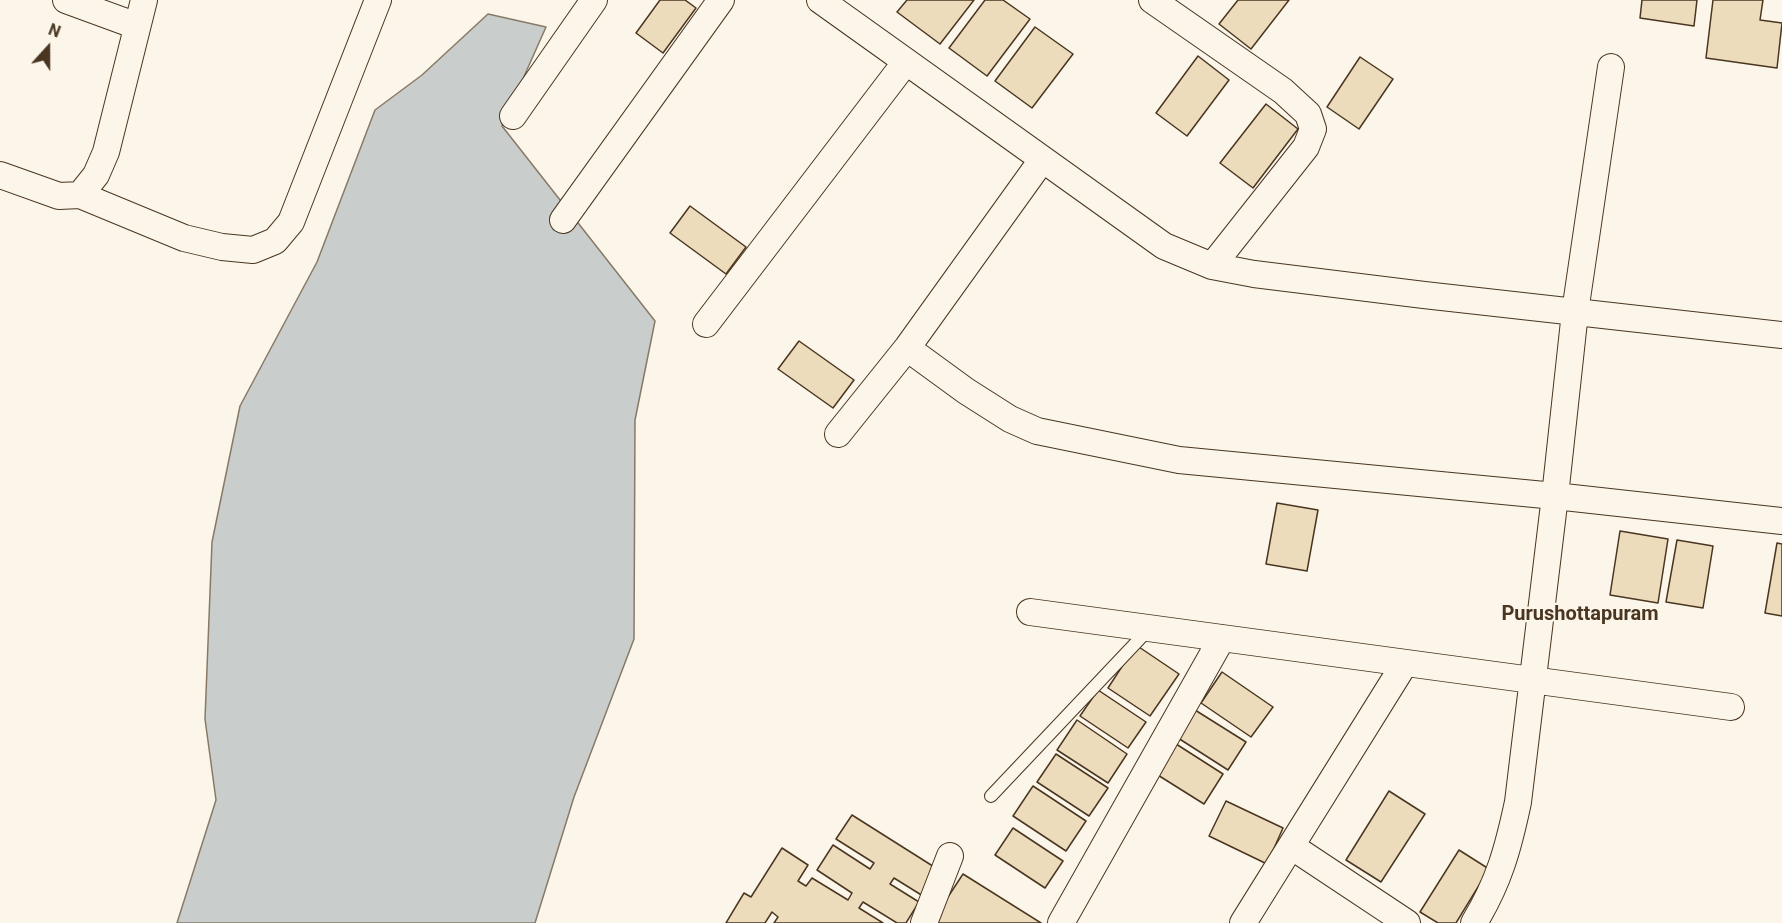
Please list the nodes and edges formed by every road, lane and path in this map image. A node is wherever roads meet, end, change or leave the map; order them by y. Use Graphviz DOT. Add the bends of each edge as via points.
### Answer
graph roads {
  1 [pos="66,0"];
  2 [pos="144,0"];
  3 [pos="378,0"];
  4 [pos="594,0"];
  5 [pos="721,0"];
  6 [pos="819,0"];
  7 [pos="1156,1"];
  8 [pos="137,26"];
  9 [pos="905,63"];
  10 [pos="1611,67"];
  11 [pos="513,116"];
  12 [pos="1042,160"];
  13 [pos="0,175"];
  14 [pos="80,195"];
  15 [pos="563,220"];
  16 [pos="1212,266"];
  17 [pos="1575,312"];
  18 [pos="706,324"];
  19 [pos="1782,335"];
  20 [pos="908,348"];
  21 [pos="838,434"];
  22 [pos="1556,496"];
  23 [pos="1782,521"];
  24 [pos="1030,612"];
  25 [pos="1149,628"];
  26 [pos="1222,638"];
  27 [pos="1405,663"];
  28 [pos="1532,681"];
  29 [pos="1731,707"];
  30 [pos="991,796"];
  31 [pos="1291,846"];
  32 [pos="950,856"];
  33 [pos="924,923"];
  34 [pos="1060,923"];
  35 [pos="1243,923"];
  36 [pos="1407,923"];
  37 [pos="1474,923"];
  1 -- 8 [label="street"];
  2 -- 8 [label="street"];
  3 -- 14 [label="street" via="291,222 275,241 253,250 222,247 184,238"];
  4 -- 11 [label="street"];
  5 -- 15 [label="street"];
  6 -- 9 [label="street"];
  7 -- 16 [label="street" via="1283,92 1308,114 1313,129 1306,147"];
  8 -- 14 [label="street" via="106,152 96,175"];
  9 -- 12 [label="street"];
  9 -- 18 [label="street"];
  10 -- 17 [label="street"];
  12 -- 16 [label="street" via="1164,246"];
  12 -- 20 [label="street"];
  13 -- 14 [label="street" via="59,196"];
  16 -- 17 [label="street"];
  17 -- 19 [label="street"];
  17 -- 22 [label="street"];
  20 -- 21 [label="street"];
  20 -- 22 [label="street" via="966,391 1037,431 1179,460"];
  22 -- 23 [label="street"];
  22 -- 28 [label="street"];
  24 -- 25 [label="street"];
  25 -- 26 [label="street"];
  25 -- 30 [label="lane"];
  26 -- 27 [label="street"];
  26 -- 34 [label="street"];
  27 -- 28 [label="street"];
  27 -- 31 [label="street"];
  28 -- 29 [label="street"];
  28 -- 37 [label="street" via="1509,845 1490,896"];
  31 -- 35 [label="street"];
  31 -- 36 [label="street"];
  32 -- 33 [label="street"];
}
